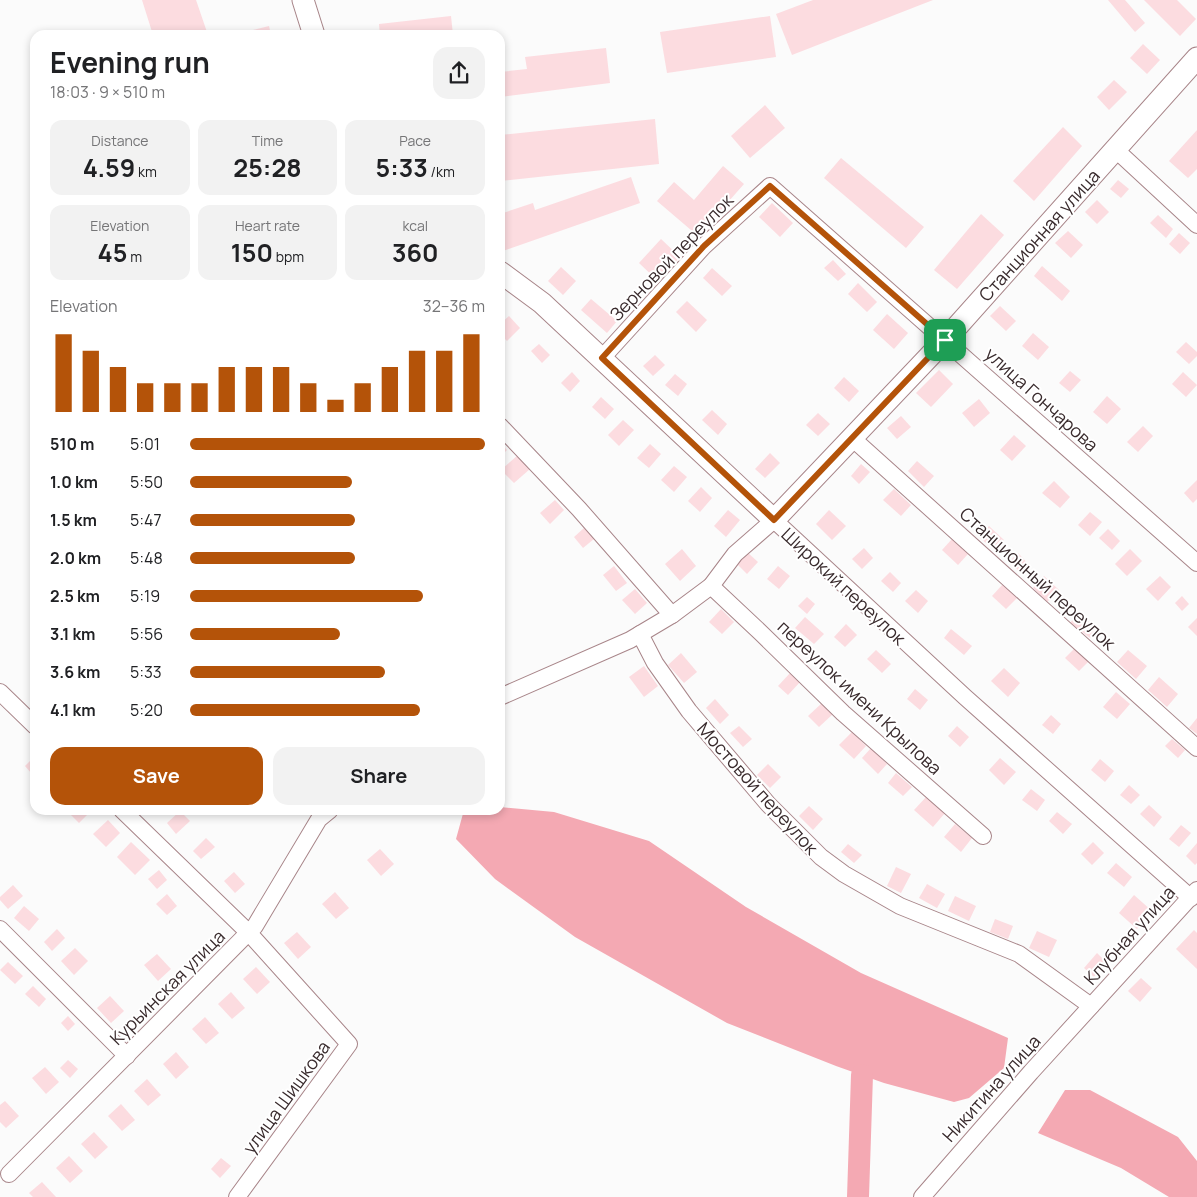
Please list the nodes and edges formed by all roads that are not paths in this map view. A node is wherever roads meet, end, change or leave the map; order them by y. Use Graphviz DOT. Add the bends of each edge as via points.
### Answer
graph roads {
  1 [pos="303,0"];
  2 [pos="312,30"];
  3 [pos="1197,58"];
  4 [pos="1116,150"];
  5 [pos="770,186"];
  6 [pos="1197,225"];
  7 [pos="505,276"];
  8 [pos="945,340"];
  9 [pos="602,358"];
  10 [pos="505,431"];
  11 [pos="852,438"];
  12 [pos="774,520"];
  13 [pos="1197,563"];
  14 [pos="711,586"];
  15 [pos="672,615"];
  16 [pos="640,634"];
  17 [pos="0,692"];
  18 [pos="505,696"];
  19 [pos="30,721"];
  20 [pos="1197,748"];
  21 [pos="127,815"];
  22 [pos="324,815"];
  23 [pos="983,836"];
  24 [pos="1194,894"];
  25 [pos="0,929"];
  26 [pos="249,932"];
  27 [pos="1091,1006"];
  28 [pos="127,1056"];
  29 [pos="9,1174"];
  30 [pos="236,1197"];
  31 [pos="922,1197"];
  1 -- 2 [label="main road"];
  3 -- 4 [label="main road, Станционная улица"];
  4 -- 6 [label="street"];
  4 -- 8 [label="main road, Станционная улица"];
  5 -- 8 [label="street, улица Гончарова"];
  5 -- 9 [label="street, Зерновой переулок" via="704,246"];
  7 -- 9 [label="main road, Широкий переулок" via="542,303"];
  8 -- 11 [label="main road, Станционная улица"];
  8 -- 13 [label="street, улица Гончарова"];
  9 -- 12 [label="main road, Широкий переулок"];
  10 -- 15 [label="street"];
  11 -- 12 [label="main road, Станционная улица"];
  11 -- 20 [label="street, Станционный переулок"];
  12 -- 14 [label="street, Станционная улица" via="735,554"];
  12 -- 24 [label="street, Широкий переулок" via="965,697"];
  14 -- 15 [label="street, Станционная улица"];
  14 -- 23 [label="street, переулок имени Крылова" via="843,713"];
  15 -- 16 [label="street, Станционная улица"];
  16 -- 18 [label="street"];
  16 -- 27 [label="street, Мостовой переулок" via="689,711 768,804 821,857 900,906 1019,954"];
  17 -- 19 [label="street"];
  21 -- 26 [label="street"];
  22 -- 26 [label="street, Курьинская улица"];
  24 -- 27 [label="street, Клубная улица"];
  25 -- 28 [label="street"];
  26 -- 28 [label="street, Курьинская улица"];
  26 -- 30 [label="street, улица Шишкова" via="349,1044"];
  27 -- 31 [label="street, Никитина улица"];
  28 -- 29 [label="street, Курьинская улица"];
}
